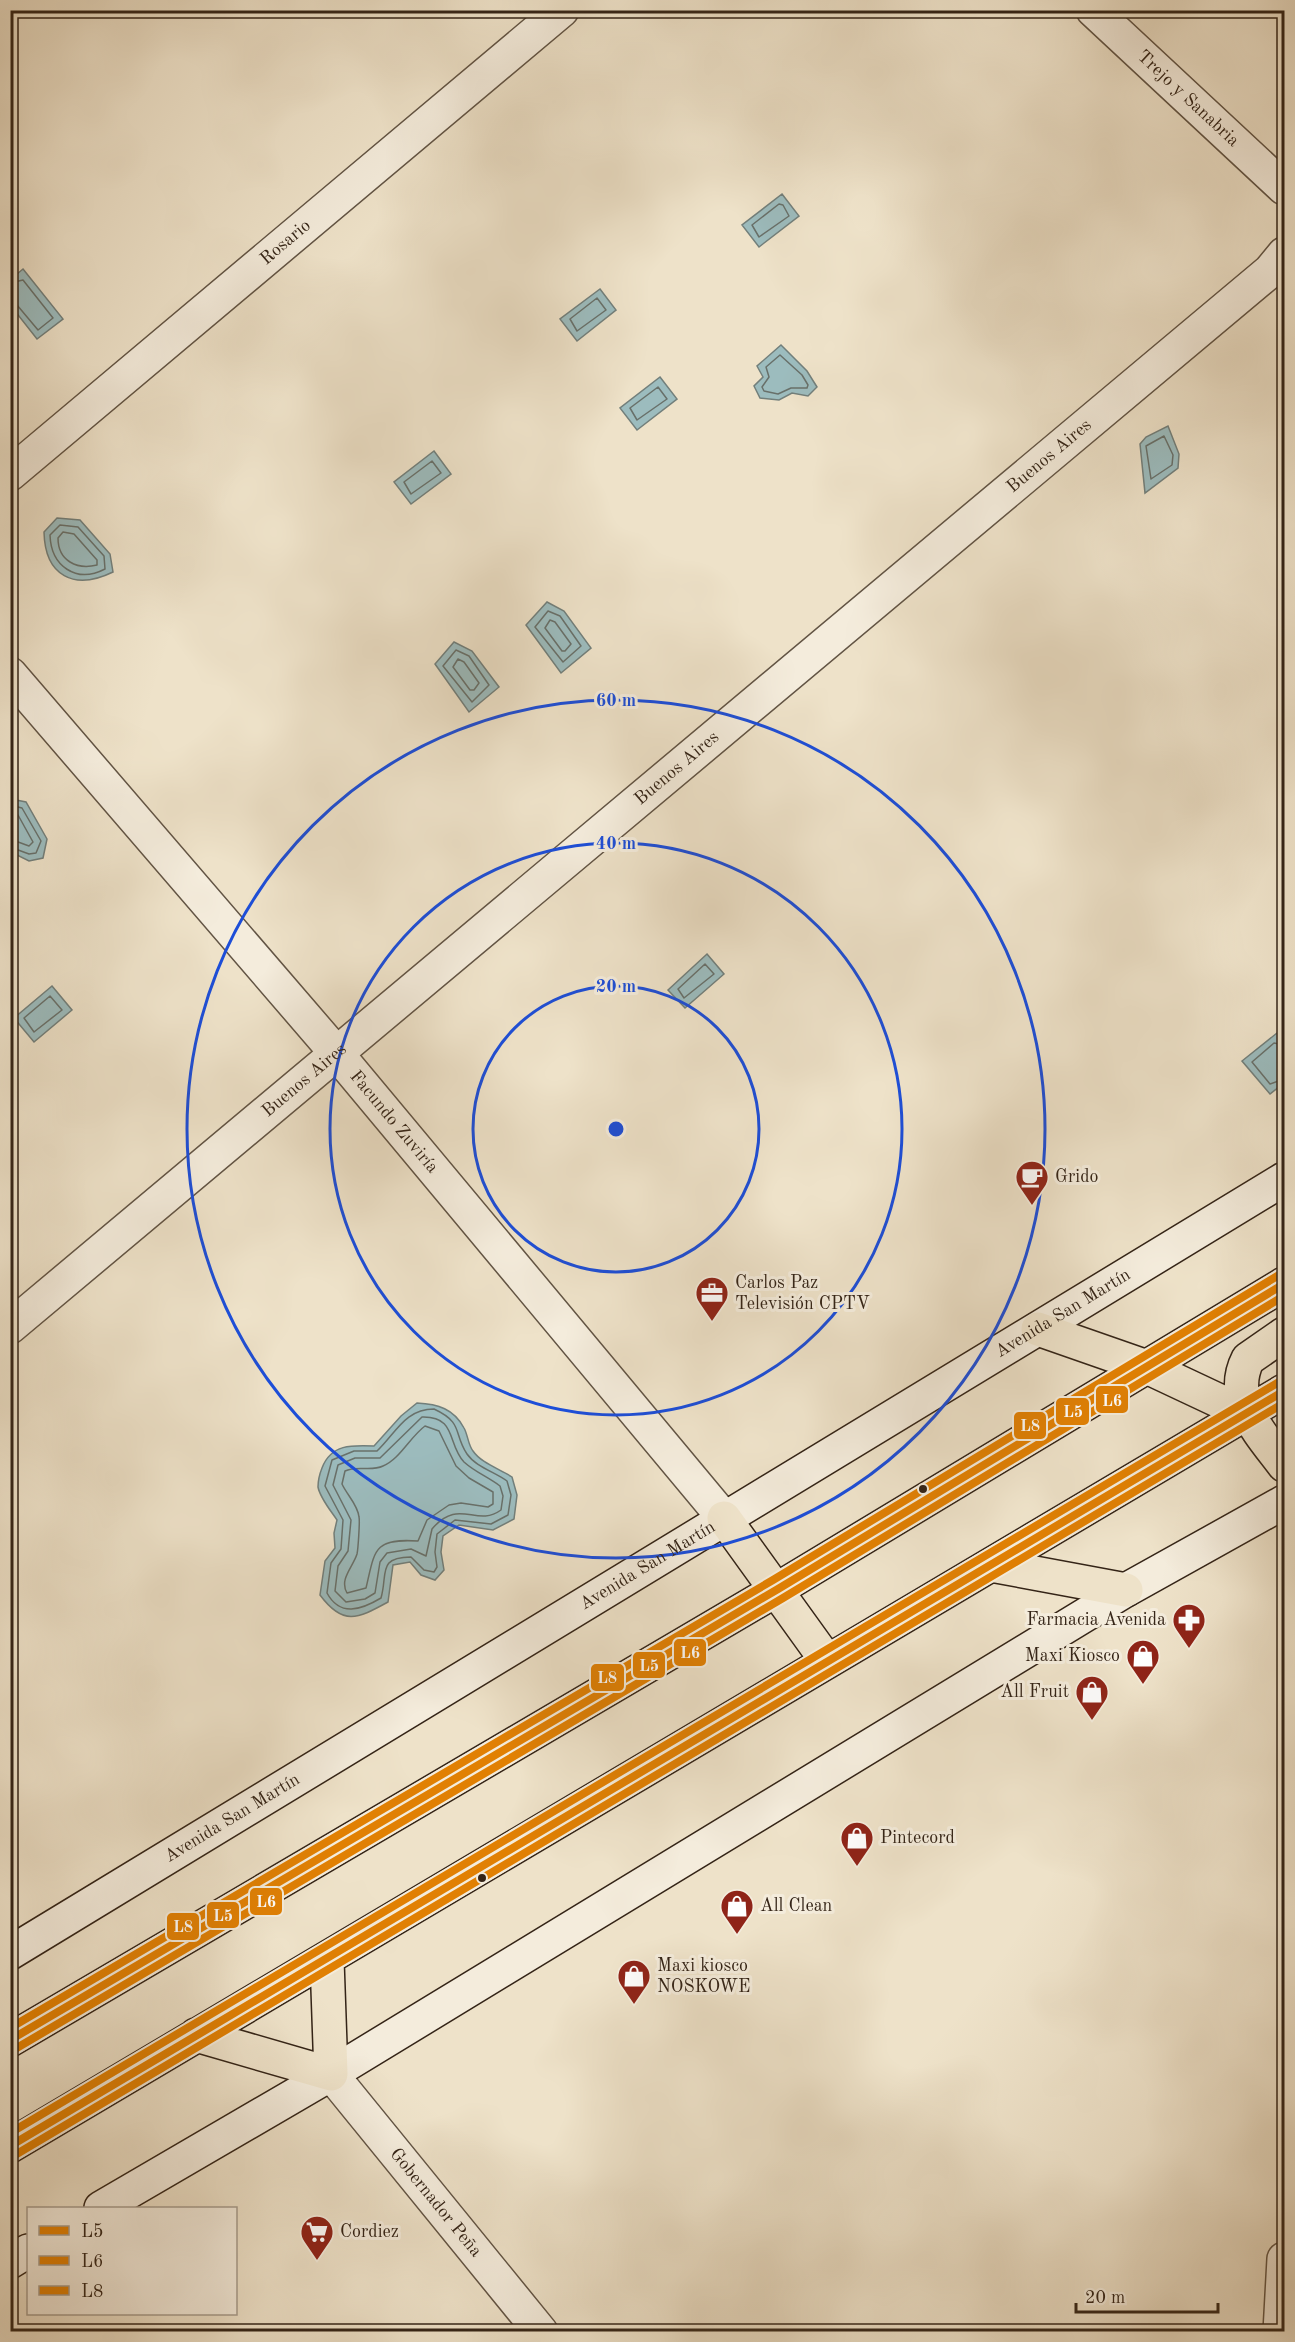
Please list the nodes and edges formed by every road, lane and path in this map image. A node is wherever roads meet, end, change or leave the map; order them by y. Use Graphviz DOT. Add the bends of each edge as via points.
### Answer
graph roads {
  1 [pos="562,10"];
  2 [pos="1093,10"];
  3 [pos="1284,188"];
  4 [pos="1284,254"];
  5 [pos="10,474"];
  6 [pos="10,674"];
  7 [pos="338,1056"];
  8 [pos="1284,1179"];
  9 [pos="1284,1284"];
  10 [pos="10,1327"];
  11 [pos="1038,1329"];
  12 [pos="1284,1334"];
  13 [pos="1147,1367"];
  14 [pos="1284,1391"];
  15 [pos="1247,1414"];
  16 [pos="1284,1465"];
  17 [pos="1284,1502"];
  18 [pos="724,1518"];
  19 [pos="991,1565"];
  20 [pos="778,1589"];
  21 [pos="1126,1590"];
  22 [pos="826,1661"];
  23 [pos="10,1953"];
  24 [pos="327,1960"];
  25 [pos="196,2035"];
  26 [pos="10,2040"];
  27 [pos="331,2074"];
  28 [pos="10,2146"];
  29 [pos="103,2207"];
  30 [pos="27,2252"];
  31 [pos="1284,2259"];
  32 [pos="10,2262"];
  33 [pos="541,2331"];
  34 [pos="1280,2331"];
  1 -- 5 [label="street, Rosario"];
  2 -- 3 [label="street, Trejo y Sanabria"];
  4 -- 7 [label="street, Buenos Aires" via="1270,271"];
  6 -- 7 [label="street, Facundo Zuviría"];
  7 -- 10 [label="street, Buenos Aires"];
  7 -- 18 [label="street, Facundo Zuviría"];
  8 -- 11 [label="street, Avenida San Martín"];
  9 -- 13 [label="main road"];
  11 -- 13 [label="main road"];
  11 -- 18 [label="street, Avenida San Martín"];
  12 -- 15 [label="main road" via="1255,1352 1244,1366 1240,1389"];
  13 -- 15 [label="main road"];
  13 -- 20 [label="main road"];
  14 -- 15 [label="main road"];
  15 -- 16 [label="main road"];
  15 -- 19 [label="main road"];
  17 -- 21 [label="street"];
  18 -- 20 [label="main road"];
  18 -- 23 [label="street, Avenida San Martín"];
  19 -- 21 [label="main road"];
  19 -- 22 [label="main road"];
  20 -- 22 [label="main road"];
  20 -- 26 [label="main road"];
  21 -- 27 [label="street"];
  22 -- 24 [label="main road"];
  24 -- 25 [label="main road"];
  24 -- 27 [label="main road"];
  25 -- 27 [label="main road"];
  25 -- 28 [label="main road"];
  27 -- 29 [label="street"];
  27 -- 33 [label="street, Gobernador Peña"];
  30 -- 32 [label="street"];
  31 -- 34 [label="street"];
}
